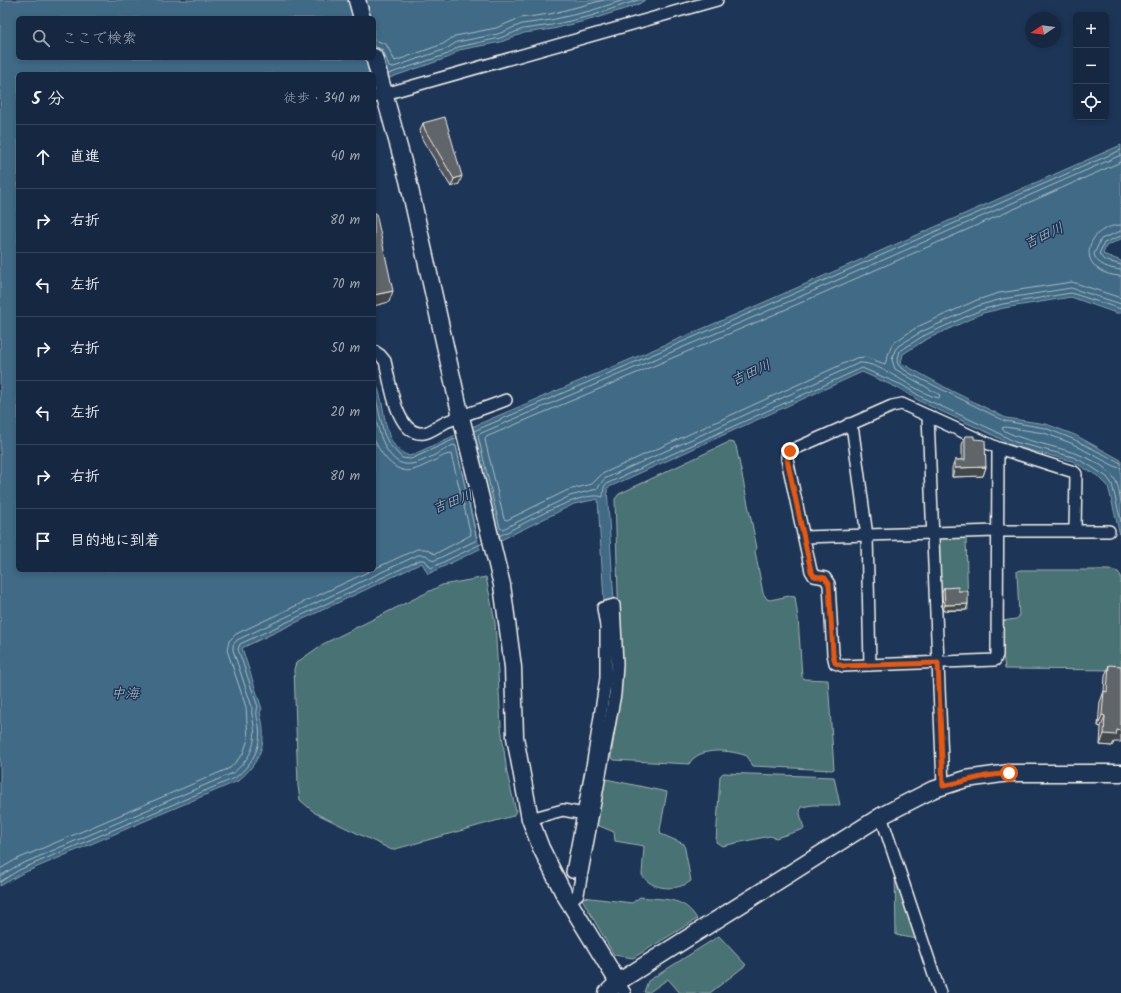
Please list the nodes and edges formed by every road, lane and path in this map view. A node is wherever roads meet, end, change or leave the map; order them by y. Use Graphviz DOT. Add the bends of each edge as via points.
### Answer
graph roads {
  1 [pos="357,0"];
  2 [pos="717,0"];
  3 [pos="361,16"];
  4 [pos="374,60"];
  5 [pos="380,95"];
  6 [pos="376,352"];
  7 [pos="506,400"];
  8 [pos="928,416"];
  9 [pos="462,422"];
  10 [pos="849,424"];
  11 [pos="998,448"];
  12 [pos="997,531"];
  13 [pos="1075,531"];
  14 [pos="1109,531"];
  15 [pos="932,534"];
  16 [pos="867,536"];
  17 [pos="804,538"];
  18 [pos="607,607"];
  19 [pos="938,663"];
  20 [pos="870,665"];
  21 [pos="598,762"];
  22 [pos="1121,773"];
  23 [pos="943,786"];
  24 [pos="584,814"];
  25 [pos="881,816"];
  26 [pos="530,819"];
  27 [pos="572,872"];
  28 [pos="569,902"];
  29 [pos="622,987"];
  30 [pos="607,993"];
  31 [pos="940,993"];
  1 -- 3 [label="street"];
  2 -- 5 [label="street"];
  4 -- 5 [label="street"];
  5 -- 9 [label="street" via="408,180"];
  6 -- 9 [label="street" via="385,361 398,414 405,427 416,433 423,433"];
  7 -- 9 [label="street"];
  8 -- 10 [label="street" via="904,405 896,405"];
  8 -- 11 [label="street"];
  8 -- 15 [label="street"];
  9 -- 26 [label="street" via="502,586 513,667 515,737"];
  10 -- 16 [label="street" via="853,432"];
  10 -- 17 [label="street" via="792,450 787,456"];
  11 -- 12 [label="street"];
  11 -- 13 [label="street" via="1076,474"];
  12 -- 13 [label="street"];
  12 -- 15 [label="street"];
  12 -- 19 [label="street" via="996,658 988,661"];
  13 -- 14 [label="street"];
  15 -- 16 [label="street"];
  15 -- 19 [label="street"];
  16 -- 17 [label="street"];
  16 -- 20 [label="street"];
  17 -- 20 [label="street" via="811,571 814,576 825,578 829,584 835,663 843,666"];
  18 -- 21 [label="street" via="614,606 610,626 616,683"];
  19 -- 20 [label="street"];
  19 -- 23 [label="street"];
  21 -- 24 [label="street"];
  21 -- 28 [label="street" via="578,894"];
  22 -- 23 [label="street" via="1009,773"];
  23 -- 25 [label="street"];
  24 -- 26 [label="street" via="564,810"];
  24 -- 27 [label="street"];
  25 -- 29 [label="street"];
  25 -- 31 [label="street"];
  26 -- 28 [label="street"];
  28 -- 29 [label="street"];
  29 -- 30 [label="street"];
}
